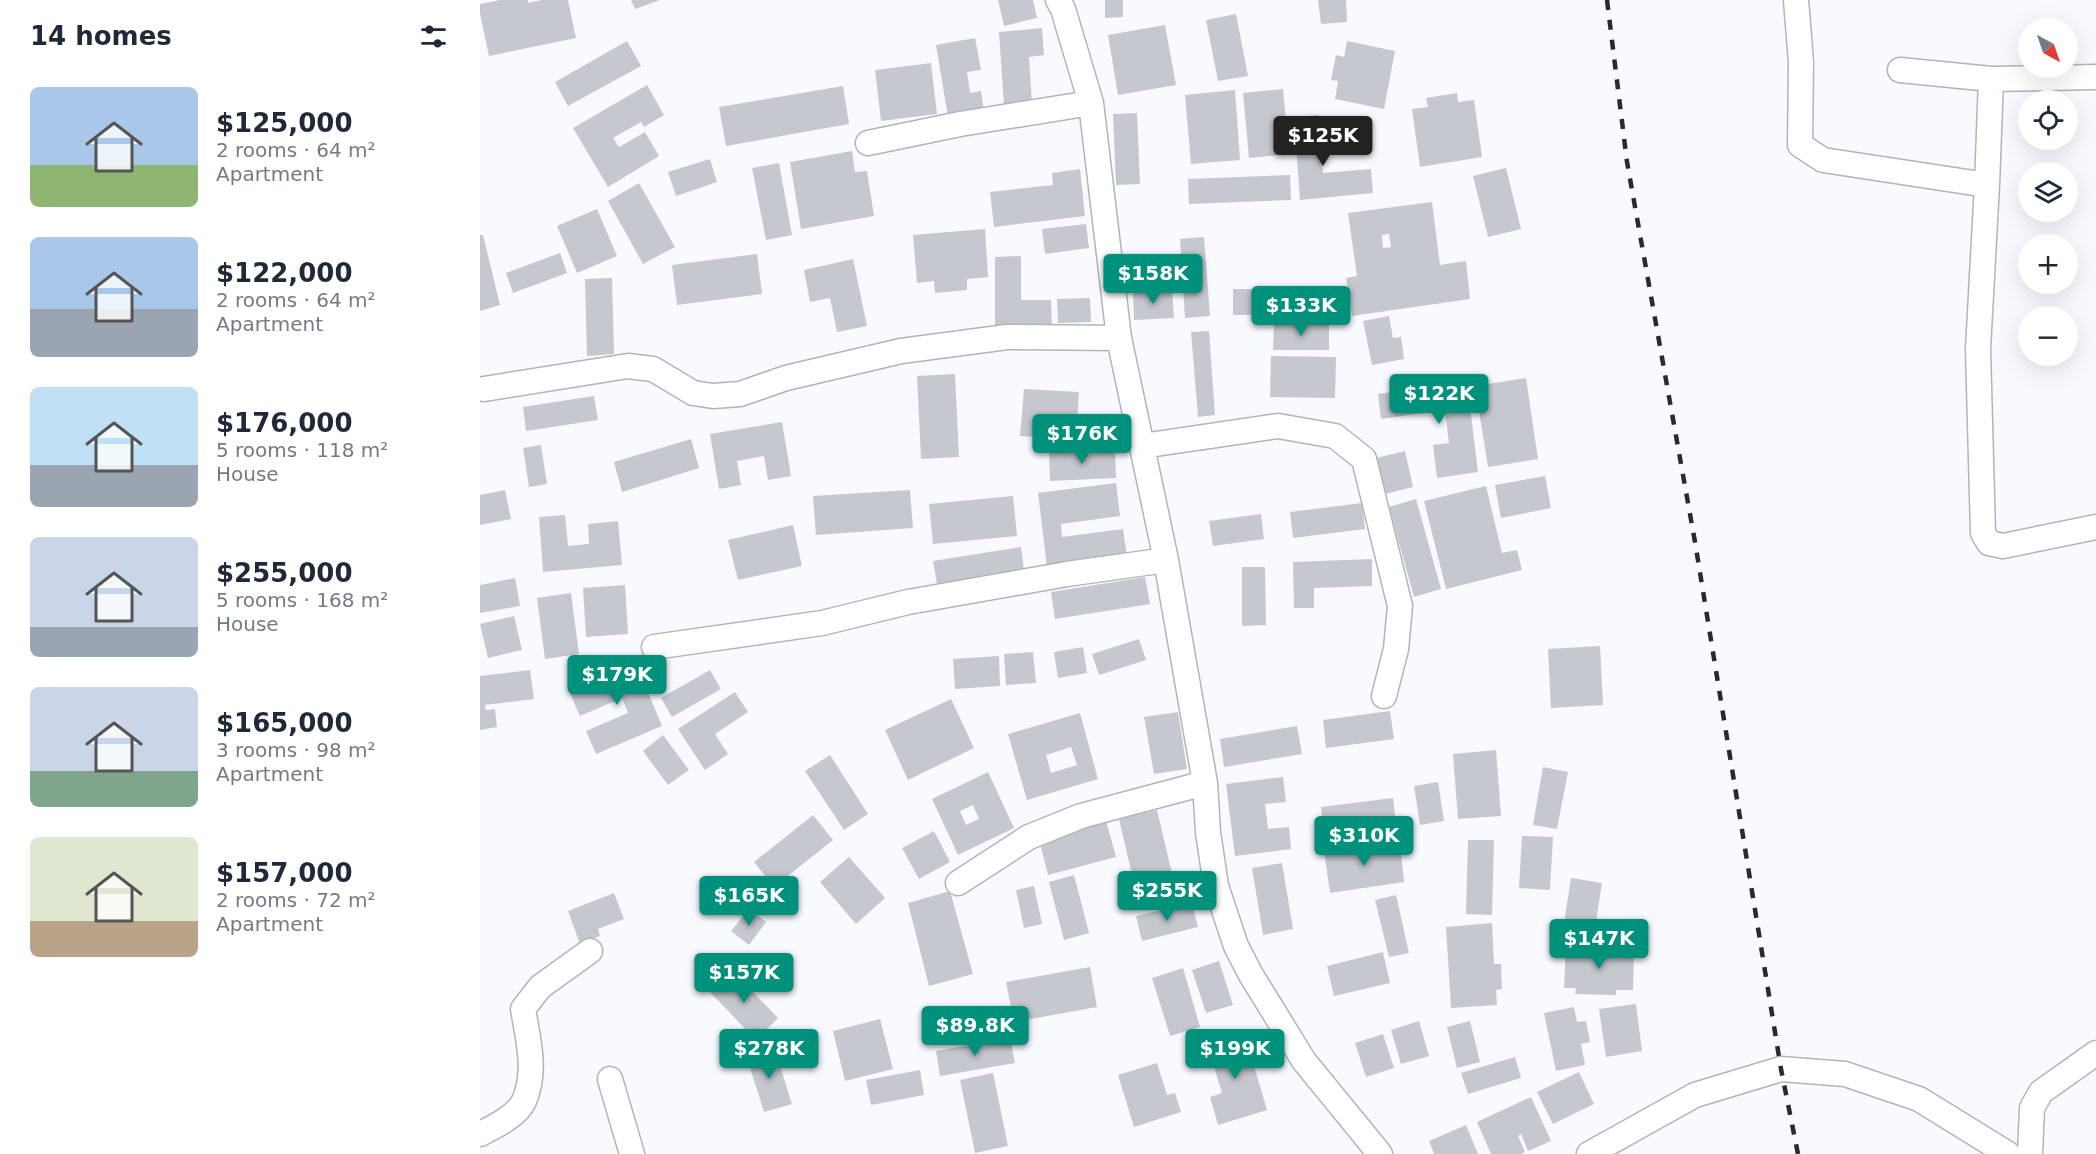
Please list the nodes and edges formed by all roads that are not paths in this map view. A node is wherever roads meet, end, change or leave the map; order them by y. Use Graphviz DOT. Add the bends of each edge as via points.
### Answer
graph roads {
  1 [pos="1058,0"];
  2 [pos="1796,0"];
  3 [pos="1900,70"];
  4 [pos="2096,77"];
  5 [pos="1991,79"];
  6 [pos="1090,103"];
  7 [pos="868,143"];
  8 [pos="1987,185"];
  9 [pos="1119,338"];
  10 [pos="484,389"];
  11 [pos="1142,446"];
  12 [pos="2096,527"];
  13 [pos="1166,560"];
  14 [pos="654,647"];
  15 [pos="1384,696"];
  16 [pos="1205,783"];
  17 [pos="958,883"];
  18 [pos="590,951"];
  19 [pos="2096,1053"];
  20 [pos="610,1079"];
  21 [pos="480,1134"];
  22 [pos="632,1154"];
  23 [pos="1380,1154"];
  24 [pos="1589,1154"];
  25 [pos="2008,1154"];
  26 [pos="2030,1154"];
  1 -- 6 [label="street"];
  2 -- 8 [label="street" via="1801,62 1800,146 1823,160"];
  3 -- 5 [label="street"];
  4 -- 5 [label="street"];
  5 -- 8 [label="street"];
  6 -- 7 [label="street"];
  6 -- 9 [label="street"];
  8 -- 12 [label="street" via="1978,349 1983,533 1989,543 2003,546"];
  9 -- 10 [label="street" via="1007,338 901,351 740,393 713,396 693,393 653,369 628,366"];
  9 -- 11 [label="street"];
  11 -- 13 [label="street"];
  11 -- 15 [label="street" via="1278,426 1335,436 1364,459 1400,606 1396,649"];
  13 -- 14 [label="street" via="919,600 822,623"];
  13 -- 16 [label="street"];
  16 -- 17 [label="street" via="1081,816 1029,837"];
  16 -- 23 [label="street" via="1216,886 1236,946 1304,1061"];
  18 -- 21 [label="street" via="540,987 523,1009 532,1068 523,1102 503,1122"];
  19 -- 26 [label="street" via="2041,1092 2032,1108"];
  20 -- 22 [label="street"];
  24 -- 25 [label="street" via="1695,1095 1781,1069 1845,1074 1919,1099"];
}
